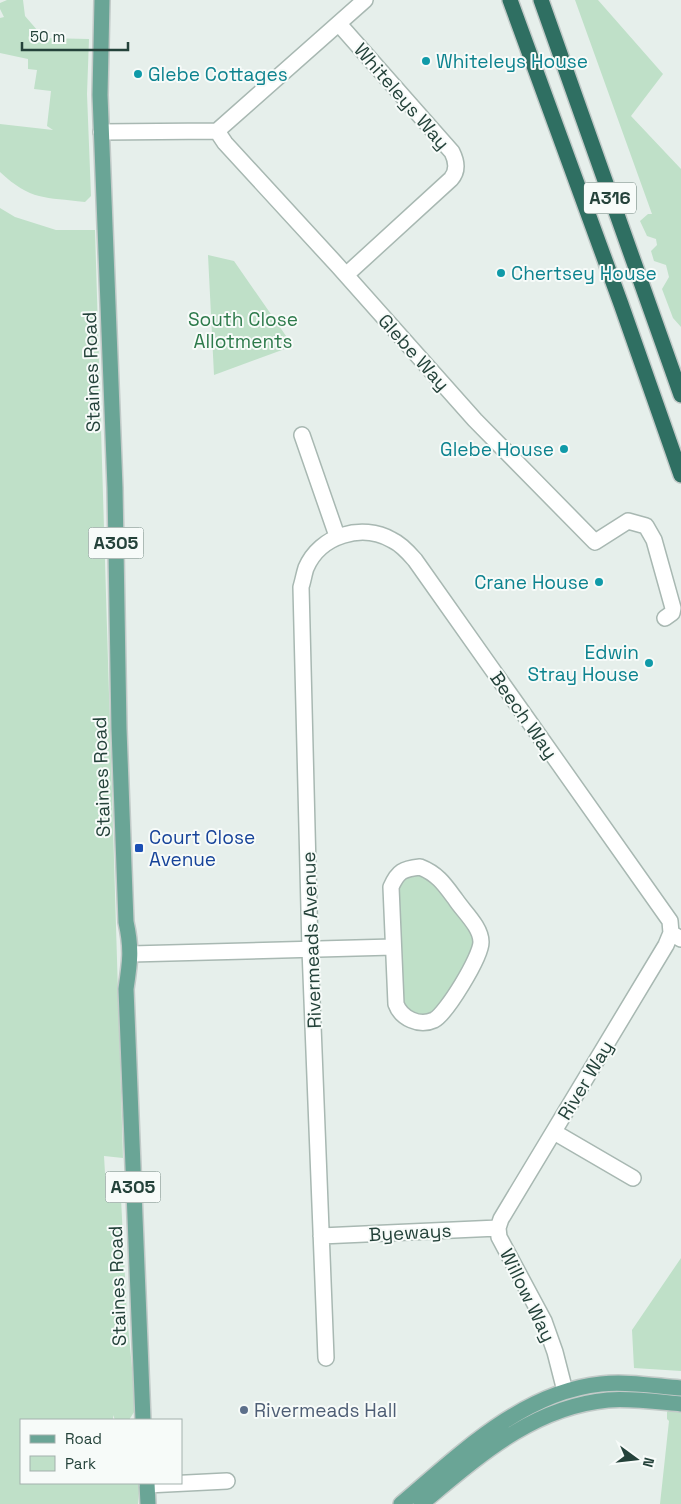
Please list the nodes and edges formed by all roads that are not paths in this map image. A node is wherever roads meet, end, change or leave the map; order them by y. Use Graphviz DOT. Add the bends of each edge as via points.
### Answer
graph roads {
  1 [pos="102,0"];
  2 [pos="365,0"];
  3 [pos="510,0"];
  4 [pos="541,0"];
  5 [pos="339,24"];
  6 [pos="217,131"];
  7 [pos="101,132"];
  8 [pos="346,276"];
  9 [pos="681,395"];
  10 [pos="302,434"];
  11 [pos="681,475"];
  12 [pos="337,536"];
  13 [pos="672,618"];
  14 [pos="676,936"];
  15 [pos="393,947"];
  16 [pos="310,949"];
  17 [pos="131,954"];
  18 [pos="554,1132"];
  19 [pos="633,1178"];
  20 [pos="498,1228"];
  21 [pos="321,1236"];
  22 [pos="326,1358"];
  23 [pos="664,1386"];
  24 [pos="681,1388"];
  25 [pos="565,1391"];
  26 [pos="662,1402"];
  27 [pos="681,1404"];
  28 [pos="569,1407"];
  29 [pos="143,1419"];
  30 [pos="227,1482"];
  31 [pos="182,1483"];
  32 [pos="147,1484"];
  33 [pos="148,1504"];
  34 [pos="401,1504"];
  35 [pos="421,1504"];
  1 -- 7 [label="main road, A305"];
  2 -- 5 [label="street"];
  3 -- 11 [label="highway, A316"];
  4 -- 9 [label="highway, A316"];
  5 -- 6 [label="street"];
  5 -- 8 [label="street, Whiteleys Way" via="456,160 455,174 451,179"];
  6 -- 7 [label="street"];
  6 -- 8 [label="street, Glebe Way"];
  7 -- 17 [label="main road, Staines Road / A305" via="115,488 126,922"];
  8 -- 13 [label="street, Glebe Way" via="475,420 595,542 628,521 646,526 654,540 673,608"];
  10 -- 12 [label="street"];
  12 -- 14 [label="street, Beech Way" via="354,532 374,533 392,540 416,560 670,921"];
  12 -- 16 [label="street, Rivermeads Avenue" via="319,550 306,567 301,587"];
  14 -- 18 [label="street, River Way" via="666,945"];
  15 -- 15 [label="street" via="391,887 396,876 407,869 420,867 432,872 445,885 477,929 481,942 470,972 442,1014 425,1022 411,1020 399,1012"];
  15 -- 16 [label="street"];
  16 -- 17 [label="street"];
  16 -- 21 [label="street, Rivermeads Avenue"];
  17 -- 29 [label="main road, Staines Road / A305" via="126,989"];
  18 -- 19 [label="street"];
  18 -- 20 [label="street, River Way"];
  20 -- 21 [label="street, Byeways"];
  20 -- 25 [label="street, Willow Way" via="499,1237 544,1322"];
  21 -- 22 [label="street, Rivermeads Avenue"];
  23 -- 24 [label="main road"];
  23 -- 25 [label="main road" via="601,1384"];
  23 -- 26 [label="main road"];
  25 -- 28 [label="main road"];
  25 -- 34 [label="main road" via="506,1421 460,1454"];
  26 -- 27 [label="main road"];
  26 -- 28 [label="main road" via="609,1400"];
  28 -- 35 [label="main road" via="538,1418 506,1436"];
  30 -- 31 [label="street"];
  32 -- 33 [label="main road"];
}
